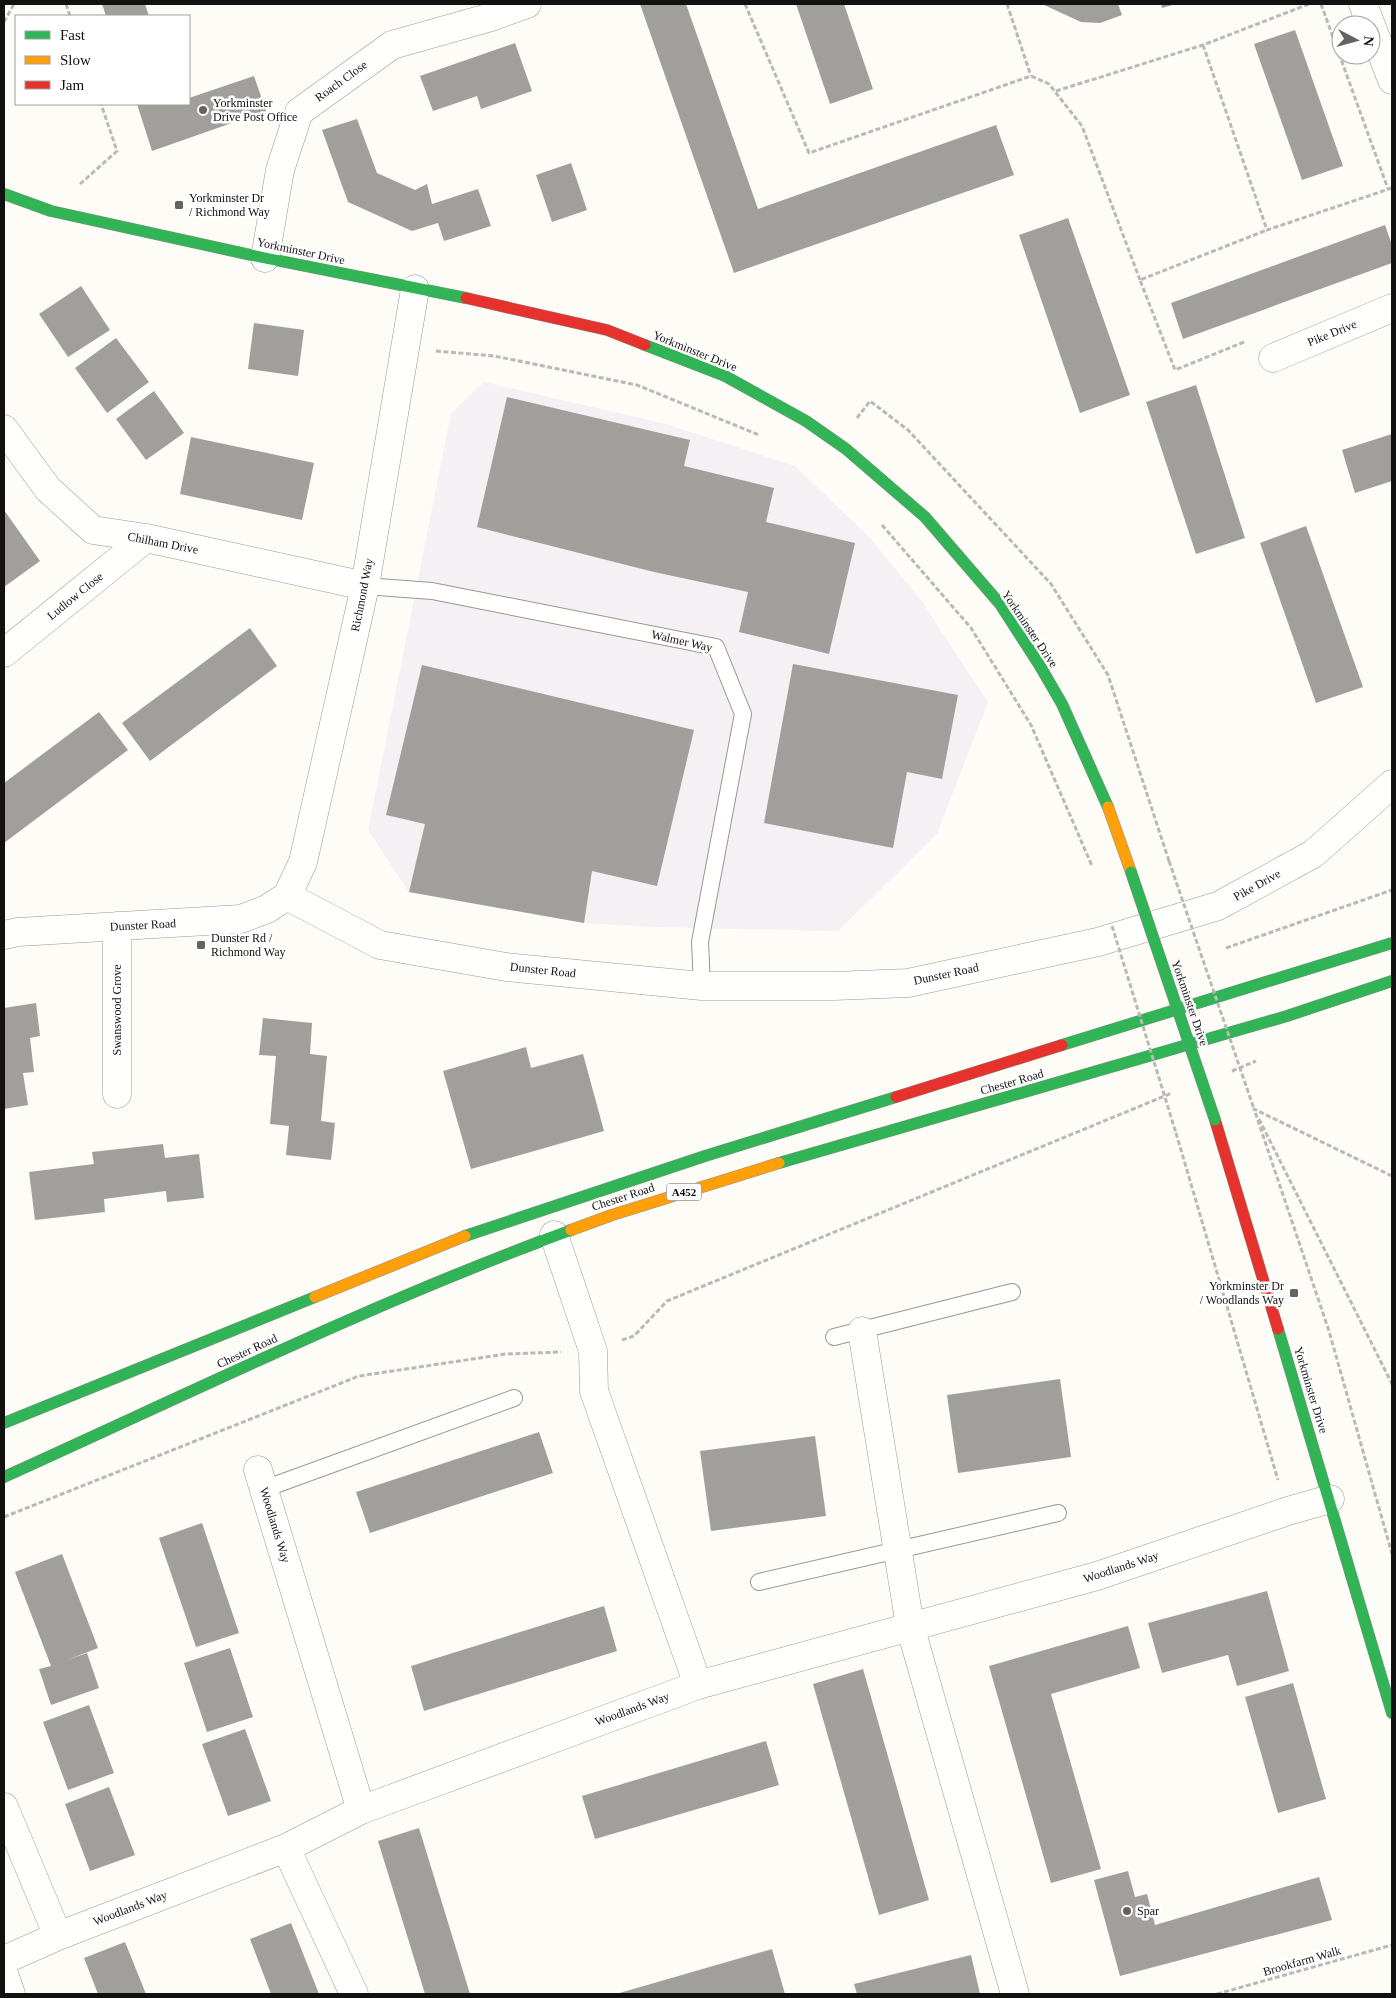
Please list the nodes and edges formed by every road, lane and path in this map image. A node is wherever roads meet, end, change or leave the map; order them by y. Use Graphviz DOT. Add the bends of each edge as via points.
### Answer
graph roads {
  1 [pos="14,4"];
  2 [pos="527,4"];
  3 [pos="744,4"];
  4 [pos="1007,4"];
  5 [pos="1309,4"];
  6 [pos="1321,4"];
  7 [pos="1363,4"];
  8 [pos="4,22"];
  9 [pos="1203,45"];
  10 [pos="1031,76"];
  11 [pos="1392,80"];
  12 [pos="1056,91"];
  13 [pos="101,105"];
  14 [pos="1390,188"];
  15 [pos="4,194"];
  16 [pos="51,211"];
  17 [pos="1267,230"];
  18 [pos="265,258"];
  19 [pos="1140,280"];
  20 [pos="415,289"];
  21 [pos="1392,308"];
  22 [pos="405,349"];
  23 [pos="1273,358"];
  24 [pos="4,429"];
  25 [pos="761,436"];
  26 [pos="881,524"];
  27 [pos="146,538"];
  28 [pos="365,586"];
  29 [pos="4,653"];
  30 [pos="1392,784"];
  31 [pos="1169,861"];
  32 [pos="1095,874"];
  33 [pos="1392,890"];
  34 [pos="287,896"];
  35 [pos="117,926"];
  36 [pos="1104,931"];
  37 [pos="4,935"];
  38 [pos="1392,943"];
  39 [pos="1226,948"];
  40 [pos="1392,981"];
  41 [pos="702,986"];
  42 [pos="1265,1058"];
  43 [pos="1228,1072"];
  44 [pos="1174,1093"];
  45 [pos="117,1094"];
  46 [pos="1254,1109"];
  47 [pos="1392,1176"];
  48 [pos="554,1236"];
  49 [pos="1012,1292"];
  50 [pos="862,1331"];
  51 [pos="834,1337"];
  52 [pos="593,1351"];
  53 [pos="1392,1384"];
  54 [pos="514,1398"];
  55 [pos="4,1423"];
  56 [pos="4,1477"];
  57 [pos="261,1480"];
  58 [pos="1330,1499"];
  59 [pos="1288,1511"];
  60 [pos="1058,1513"];
  61 [pos="4,1517"];
  62 [pos="897,1550"];
  63 [pos="1392,1554"];
  64 [pos="759,1582"];
  65 [pos="910,1626"];
  66 [pos="698,1685"];
  67 [pos="1392,1713"];
  68 [pos="4,1807"];
  69 [pos="361,1810"];
  70 [pos="286,1848"];
  71 [pos="58,1936"];
  72 [pos="1392,1945"];
  73 [pos="4,1960"];
  74 [pos="4,1974"];
  75 [pos="10,1994"];
  76 [pos="354,1994"];
  77 [pos="1015,1994"];
  78 [pos="1217,1994"];
  1 -- 8 [label="path"];
  2 -- 18 [label="street, Roach Close" via="392,45 299,112 280,170"];
  3 -- 10 [label="path" via="809,153"];
  4 -- 10 [label="path"];
  5 -- 9 [label="path"];
  6 -- 14 [label="path"];
  7 -- 11 [label="street"];
  9 -- 12 [label="path"];
  9 -- 17 [label="path"];
  10 -- 12 [label="path"];
  12 -- 19 [label="path" via="1082,126"];
  13 -- 16 [label="path" via="117,150"];
  14 -- 17 [label="path"];
  15 -- 16 [label="main road, Yorkminster Drive"];
  16 -- 18 [label="main road, Yorkminster Drive"];
  17 -- 19 [label="path"];
  18 -- 20 [label="main road, Yorkminster Drive"];
  19 -- 23 [label="path" via="1175,370 1258,337"];
  20 -- 22 [label="street, Richmond Way"];
  20 -- 58 [label="main road, Yorkminster Drive, bridge" via="607,330 725,376 806,421 846,448 925,517 1000,604 1062,704 1102,792 1215,1120"];
  21 -- 23 [label="street, Pike Drive"];
  22 -- 25 [label="path" via="494,356 637,385"];
  22 -- 28 [label="street, Richmond Way"];
  24 -- 27 [label="street, Chilham Drive" via="48,489 92,530"];
  26 -- 32 [label="path" via="971,628 1030,726"];
  27 -- 28 [label="street, Chilham Drive"];
  27 -- 29 [label="street, Ludlow Close"];
  28 -- 34 [label="street, Richmond Way" via="303,862"];
  28 -- 41 [label="lane, Walmer Way" via="432,591 716,647 743,714 700,942"];
  30 -- 36 [label="street, Pike Drive" via="1313,854 1218,906"];
  31 -- 46 [label="path, bridge"];
  33 -- 39 [label="path"];
  34 -- 35 [label="street, Dunster Road" via="268,909 241,919"];
  34 -- 41 [label="street, Dunster Road" via="380,945 506,967"];
  35 -- 37 [label="street, Dunster Road"];
  35 -- 45 [label="street, Swanswood Grove"];
  36 -- 41 [label="street, Dunster Road" via="908,982 834,986"];
  36 -- 59 [label="path, bridge" via="1176,1133"];
  38 -- 55 [label="main road, Chester Road / A452" via="705,1156 460,1238"];
  40 -- 48 [label="main road, Chester Road / A452" via="1287,1016 755,1169"];
  42 -- 43 [label="path"];
  44 -- 52 [label="path" via="667,1301 634,1336"];
  46 -- 47 [label="path"];
  46 -- 53 [label="path"];
  46 -- 63 [label="path" via="1329,1331"];
  48 -- 52 [label="street"];
  48 -- 56 [label="main road, Chester Road / A452" via="309,1336"];
  49 -- 50 [label="lane"];
  50 -- 51 [label="lane"];
  50 -- 62 [label="street"];
  52 -- 61 [label="path" via="506,1354 359,1376"];
  52 -- 66 [label="street" via="594,1390"];
  54 -- 57 [label="lane"];
  57 -- 69 [label="street, Woodlands Way"];
  58 -- 59 [label="street, Woodlands Way"];
  58 -- 67 [label="main road, Yorkminster Drive"];
  59 -- 65 [label="street, Woodlands Way" via="1097,1576"];
  60 -- 62 [label="lane"];
  62 -- 64 [label="lane"];
  62 -- 65 [label="street"];
  65 -- 66 [label="street, Woodlands Way"];
  65 -- 77 [label="street"];
  66 -- 69 [label="street, Woodlands Way"];
  68 -- 71 [label="street"];
  69 -- 70 [label="street, Woodlands Way"];
  70 -- 71 [label="street, Woodlands Way"];
  70 -- 76 [label="street"];
  71 -- 73 [label="street, Woodlands Way"];
  72 -- 78 [label="path, Brookfarm Walk"];
  74 -- 75 [label="street"];
}
